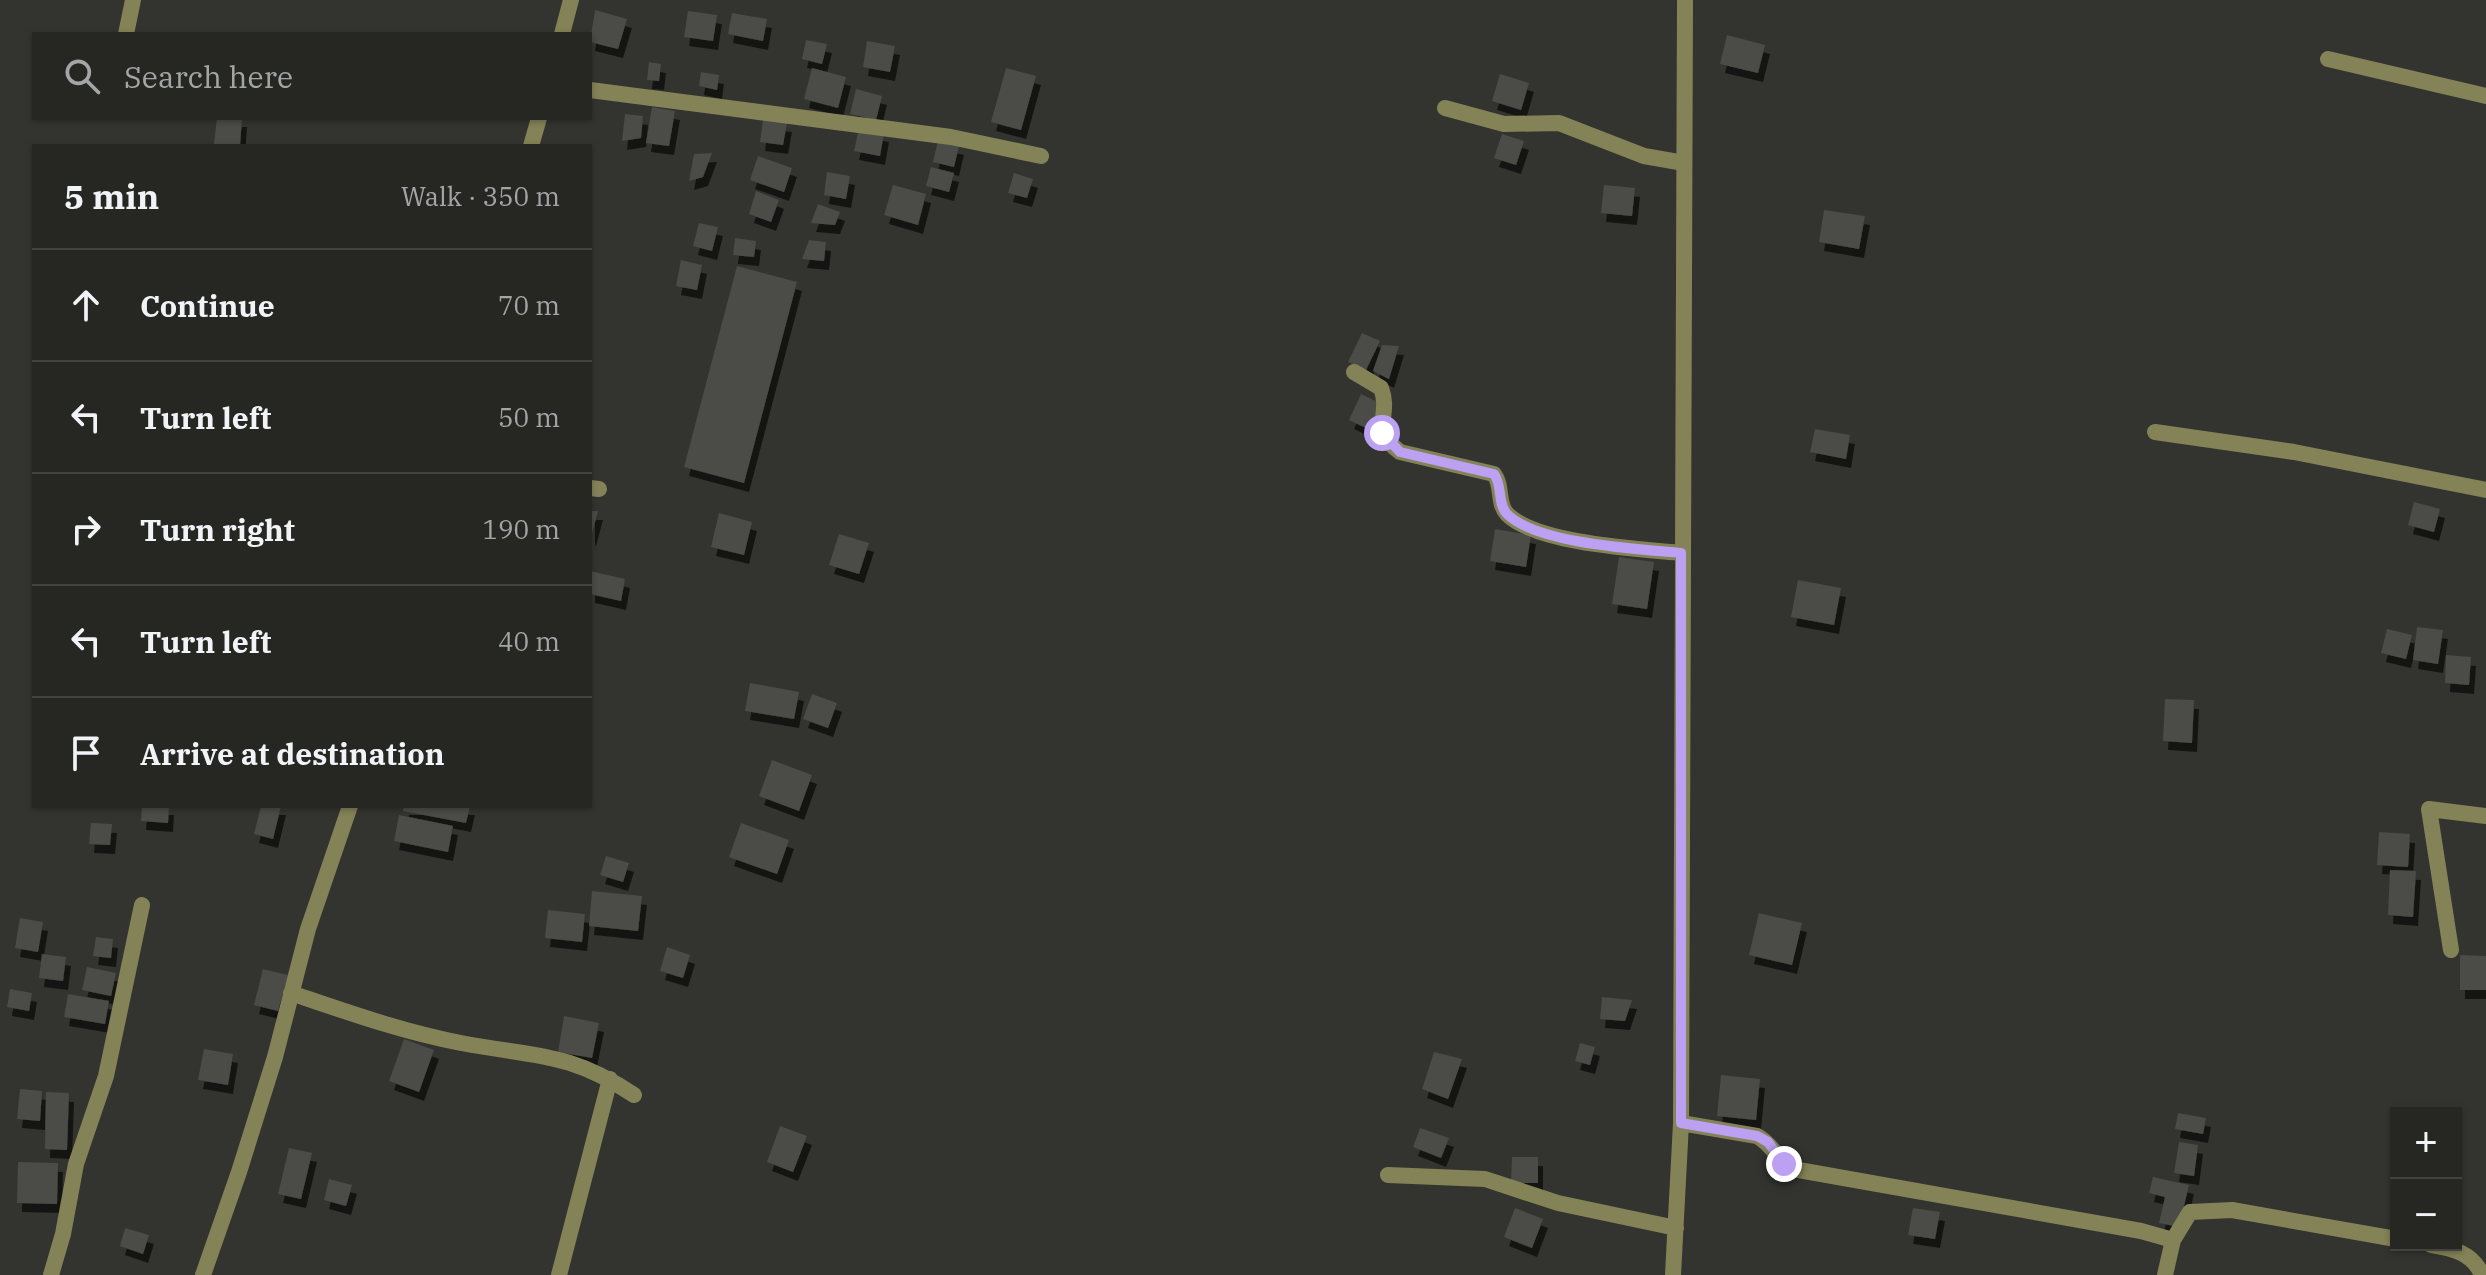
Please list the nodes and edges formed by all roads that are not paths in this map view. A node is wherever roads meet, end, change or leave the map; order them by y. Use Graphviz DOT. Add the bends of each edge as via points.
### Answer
graph roads {
  1 [pos="133,0"];
  2 [pos="571,0"];
  3 [pos="1685,0"];
  4 [pos="126,32"];
  5 [pos="563,32"];
  6 [pos="2328,59"];
  7 [pos="592,90"];
  8 [pos="2486,96"];
  9 [pos="1445,108"];
  10 [pos="538,120"];
  11 [pos="532,144"];
  12 [pos="1041,156"];
  13 [pos="1684,163"];
  14 [pos="1354,372"];
  15 [pos="2155,432"];
  16 [pos="2486,490"];
  17 [pos="1681,553"];
  18 [pos="347,808"];
  19 [pos="2486,816"];
  20 [pos="142,905"];
  21 [pos="2451,950"];
  22 [pos="291,993"];
  23 [pos="610,1079"];
  24 [pos="634,1095"];
  25 [pos="1681,1123"];
  26 [pos="1388,1175"];
  27 [pos="1676,1228"];
  28 [pos="2390,1238"];
  29 [pos="2173,1240"];
  30 [pos="2458,1251"];
  31 [pos="51,1275"];
  32 [pos="203,1275"];
  33 [pos="559,1275"];
  34 [pos="1673,1275"];
  35 [pos="2165,1275"];
  36 [pos="2482,1275"];
  1 -- 4 [label="street"];
  2 -- 5 [label="street"];
  3 -- 13 [label="street"];
  6 -- 8 [label="street"];
  7 -- 12 [label="street" via="951,137"];
  9 -- 13 [label="street" via="1504,124 1559,123 1644,156"];
  10 -- 11 [label="street"];
  13 -- 17 [label="street"];
  14 -- 17 [label="street" via="1381,388 1382,433 1389,444 1400,452 1494,474 1503,510 1520,524 1607,546"];
  15 -- 16 [label="street" via="2294,452"];
  17 -- 25 [label="street"];
  18 -- 22 [label="street"];
  19 -- 21 [label="street" via="2429,809"];
  20 -- 31 [label="street" via="106,1076 76,1164"];
  22 -- 23 [label="street" via="375,1022 461,1043 575,1062"];
  22 -- 32 [label="street"];
  23 -- 24 [label="street"];
  23 -- 33 [label="street"];
  25 -- 27 [label="street"];
  25 -- 29 [label="street" via="1757,1136 1793,1169"];
  26 -- 27 [label="street" via="1485,1179 1558,1203"];
  27 -- 34 [label="street"];
  28 -- 29 [label="street" via="2232,1210 2190,1212"];
  29 -- 35 [label="street"];
  30 -- 36 [label="street"];
}
